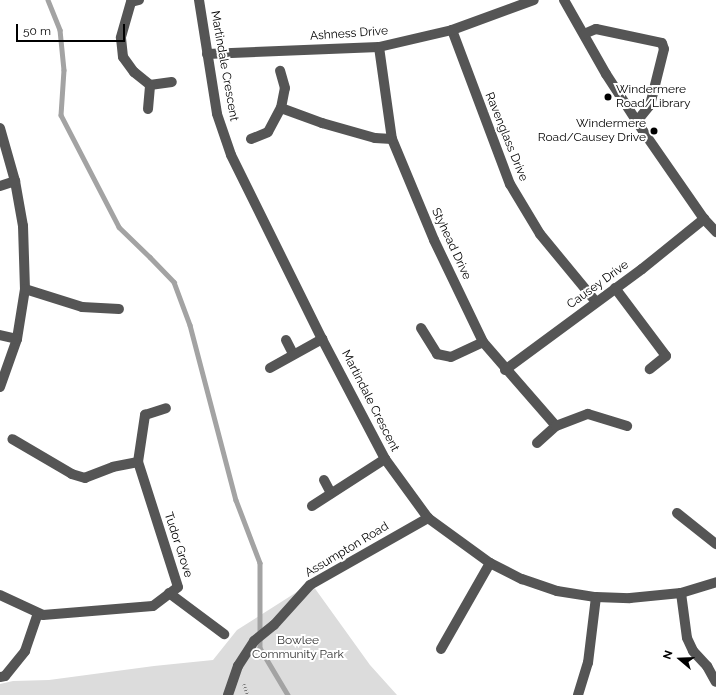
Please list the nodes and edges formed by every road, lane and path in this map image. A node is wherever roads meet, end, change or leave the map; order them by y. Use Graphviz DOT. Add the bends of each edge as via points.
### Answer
graph roads {
  1 [pos="199,0"];
  2 [pos="534,0"];
  3 [pos="564,0"];
  4 [pos="133,1"];
  5 [pos="452,30"];
  6 [pos="584,34"];
  7 [pos="379,47"];
  8 [pos="207,54"];
  9 [pos="280,71"];
  10 [pos="172,82"];
  11 [pos="150,85"];
  12 [pos="281,108"];
  13 [pos="148,110"];
  14 [pos="637,121"];
  15 [pos="0,128"];
  16 [pos="392,139"];
  17 [pos="251,140"];
  18 [pos="15,181"];
  19 [pos="0,186"];
  20 [pos="704,219"];
  21 [pos="716,232"];
  22 [pos="615,288"];
  23 [pos="25,289"];
  24 [pos="596,302"];
  25 [pos="119,309"];
  26 [pos="421,328"];
  27 [pos="0,335"];
  28 [pos="17,338"];
  29 [pos="322,338"];
  30 [pos="286,340"];
  31 [pos="483,342"];
  32 [pos="293,354"];
  33 [pos="270,368"];
  34 [pos="650,369"];
  35 [pos="505,370"];
  36 [pos="0,387"];
  37 [pos="166,408"];
  38 [pos="556,426"];
  39 [pos="627,426"];
  40 [pos="12,439"];
  41 [pos="537,443"];
  42 [pos="385,460"];
  43 [pos="138,462"];
  44 [pos="324,480"];
  45 [pos="331,493"];
  46 [pos="312,506"];
  47 [pos="678,513"];
  48 [pos="428,518"];
  49 [pos="716,544"];
  50 [pos="490,563"];
  51 [pos="716,582"];
  52 [pos="169,593"];
  53 [pos="681,593"];
  54 [pos="0,595"];
  55 [pos="596,597"];
  56 [pos="38,613"];
  57 [pos="224,634"];
  58 [pos="441,649"];
  59 [pos="0,677"];
  60 [pos="716,682"];
  61 [pos="228,695"];
  62 [pos="578,695"];
  1 -- 8 [label="street, Martindale Crescent"];
  2 -- 5 [label="street, Ashness Drive"];
  3 -- 6 [label="street"];
  4 -- 11 [label="street" via="121,38 123,57 134,72"];
  5 -- 7 [label="street, Ashness Drive"];
  5 -- 24 [label="street, Ravenglass Drive" via="510,184 540,234"];
  6 -- 14 [label="street" via="606,74"];
  6 -- 14 [label="street" via="596,29 662,43 664,49 650,105"];
  7 -- 8 [label="street, Ashness Drive"];
  7 -- 16 [label="street, Styhead Drive"];
  8 -- 29 [label="street, Martindale Crescent" via="217,114 231,155"];
  9 -- 12 [label="street" via="285,88"];
  10 -- 11 [label="street"];
  11 -- 13 [label="street"];
  12 -- 16 [label="street" via="322,124 375,138"];
  12 -- 17 [label="street" via="268,132"];
  14 -- 20 [label="street"];
  15 -- 18 [label="street"];
  16 -- 31 [label="street, Styhead Drive" via="434,240"];
  18 -- 19 [label="street"];
  18 -- 23 [label="street" via="23,226"];
  20 -- 21 [label="street"];
  20 -- 22 [label="street, Causey Drive"];
  22 -- 24 [label="street, Causey Drive"];
  22 -- 34 [label="street" via="666,356"];
  23 -- 25 [label="street" via="82,307"];
  23 -- 28 [label="street"];
  24 -- 35 [label="street, Causey Drive"];
  26 -- 31 [label="street" via="437,354 451,357"];
  27 -- 28 [label="street"];
  28 -- 36 [label="street"];
  29 -- 32 [label="street"];
  29 -- 42 [label="street, Martindale Crescent"];
  30 -- 32 [label="street"];
  31 -- 35 [label="street, Styhead Drive"];
  32 -- 33 [label="street"];
  35 -- 38 [label="street, Styhead Drive"];
  37 -- 43 [label="street" via="145,414"];
  38 -- 39 [label="street" via="588,414"];
  38 -- 41 [label="street"];
  40 -- 43 [label="street" via="72,474 85,478 113,467"];
  42 -- 45 [label="street"];
  42 -- 48 [label="street, Martindale Crescent"];
  43 -- 52 [label="street, Tudor Grove" via="178,587"];
  44 -- 45 [label="street"];
  45 -- 46 [label="street"];
  47 -- 49 [label="street"];
  48 -- 50 [label="street, Martindale Crescent"];
  48 -- 61 [label="street, Assumpton Road" via="310,585 254,641 238,666"];
  50 -- 55 [label="street, Martindale Crescent" via="522,579 557,590"];
  50 -- 58 [label="street"];
  51 -- 53 [label="street, Martindale Crescent"];
  52 -- 56 [label="street, Tudor Grove" via="153,606 43,615"];
  52 -- 57 [label="street"];
  53 -- 55 [label="street, Martindale Crescent" via="630,598"];
  53 -- 60 [label="street" via="687,638 693,651 707,666"];
  54 -- 56 [label="street, Tudor Grove"];
  55 -- 62 [label="street" via="588,663"];
  56 -- 59 [label="street" via="25,651 5,676"];
}
